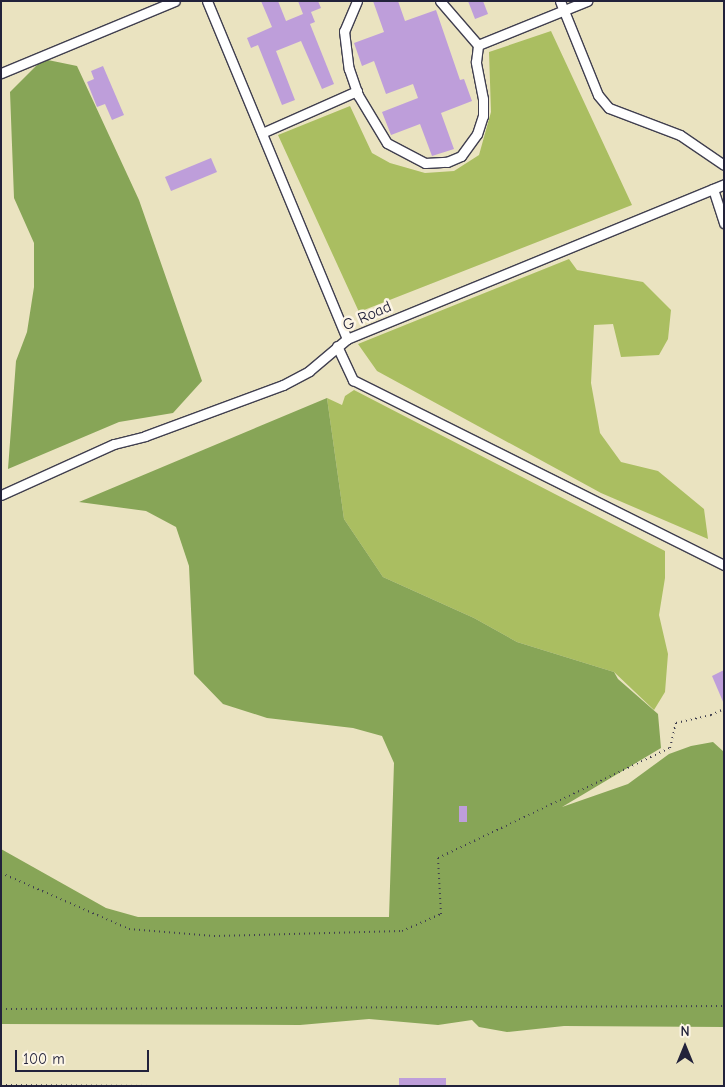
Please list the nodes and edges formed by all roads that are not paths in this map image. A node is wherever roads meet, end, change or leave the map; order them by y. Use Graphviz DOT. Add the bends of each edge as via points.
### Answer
graph roads {
  1 [pos="175,1"];
  2 [pos="207,1"];
  3 [pos="357,1"];
  4 [pos="440,1"];
  5 [pos="560,1"];
  6 [pos="586,1"];
  7 [pos="564,11"];
  8 [pos="478,44"];
  9 [pos="1,73"];
  10 [pos="357,91"];
  11 [pos="262,133"];
  12 [pos="724,166"];
  13 [pos="724,184"];
  14 [pos="712,189"];
  15 [pos="724,223"];
  16 [pos="347,339"];
  17 [pos="337,346"];
  18 [pos="1,496"];
  19 [pos="724,565"];
  1 -- 9 [label="street"];
  2 -- 11 [label="street"];
  3 -- 10 [label="street" via="344,31 349,69"];
  4 -- 8 [label="street"];
  5 -- 7 [label="street"];
  6 -- 7 [label="street"];
  7 -- 8 [label="street"];
  7 -- 12 [label="street" via="598,95 609,108 680,134"];
  8 -- 10 [label="street" via="476,62 483,116 468,149 447,162 425,163 387,143"];
  10 -- 11 [label="street"];
  11 -- 16 [label="street"];
  13 -- 14 [label="street, G Road"];
  14 -- 15 [label="street"];
  14 -- 16 [label="street, G Road"];
  16 -- 17 [label="street, G Road"];
  17 -- 18 [label="street, G Road" via="309,371 282,385 146,436 114,444"];
  17 -- 19 [label="street" via="353,380"];
}
